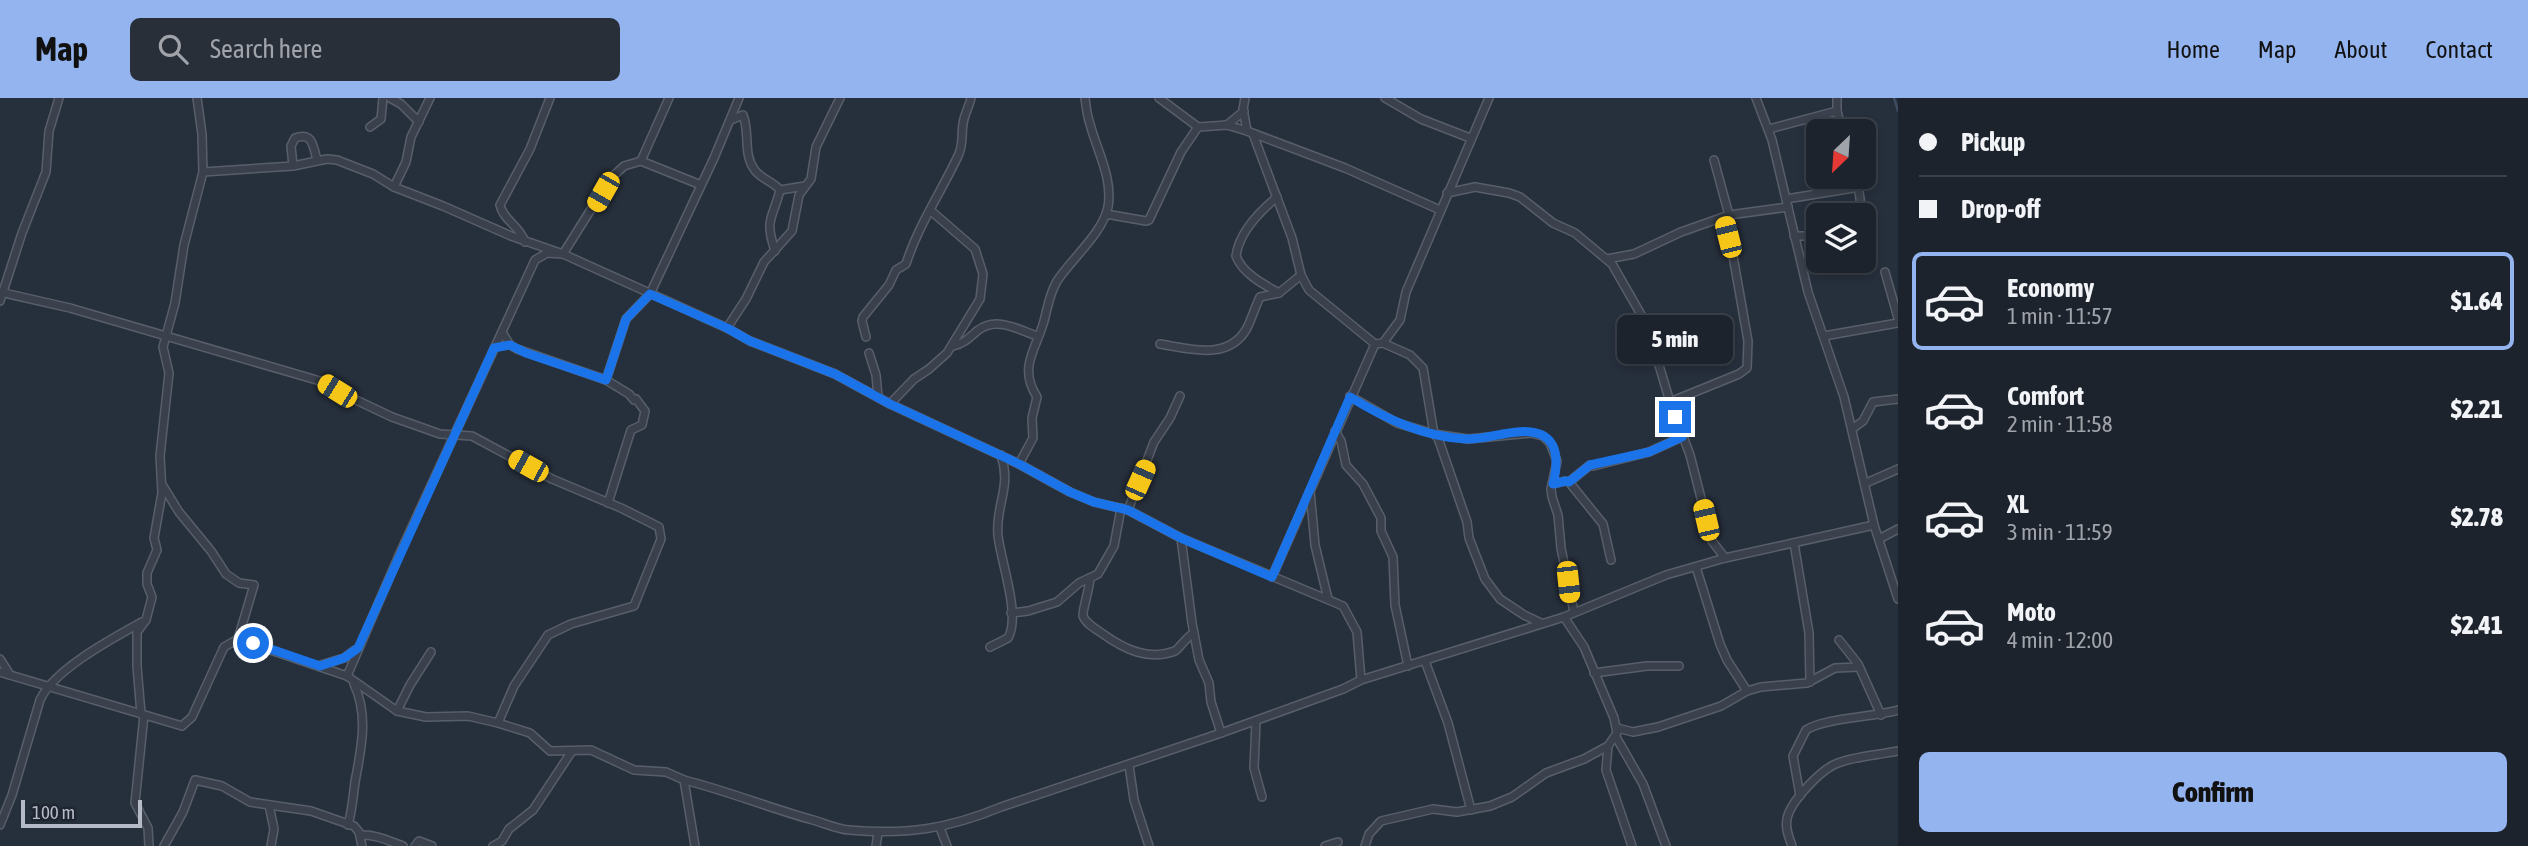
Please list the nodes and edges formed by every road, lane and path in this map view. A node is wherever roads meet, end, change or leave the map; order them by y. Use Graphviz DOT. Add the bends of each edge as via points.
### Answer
graph roads {
  1 [pos="59,98"];
  2 [pos="197,98"];
  3 [pos="383,98"];
  4 [pos="390,98"];
  5 [pos="430,98"];
  6 [pos="550,98"];
  7 [pos="669,98"];
  8 [pos="739,98"];
  9 [pos="840,98"];
  10 [pos="971,98"];
  11 [pos="1085,98"];
  12 [pos="1159,98"];
  13 [pos="1245,98"];
  14 [pos="1385,98"];
  15 [pos="1489,98"];
  16 [pos="1756,98"];
  17 [pos="1838,98"];
  18 [pos="1244,111"];
  19 [pos="1837,111"];
  20 [pos="1839,119"];
  21 [pos="731,120"];
  22 [pos="419,121"];
  23 [pos="1227,125"];
  24 [pos="370,127"];
  25 [pos="1198,127"];
  26 [pos="1769,129"];
  27 [pos="1250,133"];
  28 [pos="1470,138"];
  29 [pos="317,160"];
  30 [pos="1714,160"];
  31 [pos="641,161"];
  32 [pos="293,166"];
  33 [pos="203,172"];
  34 [pos="701,185"];
  35 [pos="806,186"];
  36 [pos="394,187"];
  37 [pos="1851,189"];
  38 [pos="780,190"];
  39 [pos="1447,193"];
  40 [pos="1276,197"];
  41 [pos="1787,203"];
  42 [pos="930,210"];
  43 [pos="1440,210"];
  44 [pos="1106,214"];
  45 [pos="1726,216"];
  46 [pos="1794,236"];
  47 [pos="1806,236"];
  48 [pos="527,242"];
  49 [pos="775,251"];
  50 [pos="563,254"];
  51 [pos="1607,259"];
  52 [pos="535,260"];
  53 [pos="1885,272"];
  54 [pos="1301,275"];
  55 [pos="1279,293"];
  56 [pos="650,294"];
  57 [pos="1,295"];
  58 [pos="1898,318"];
  59 [pos="1898,323"];
  60 [pos="727,328"];
  61 [pos="502,332"];
  62 [pos="166,336"];
  63 [pos="1037,336"];
  64 [pos="1824,336"];
  65 [pos="866,337"];
  66 [pos="1379,343"];
  67 [pos="1160,344"];
  68 [pos="510,345"];
  69 [pos="953,346"];
  70 [pos="494,348"];
  71 [pos="869,353"];
  72 [pos="606,380"];
  73 [pos="1180,396"];
  74 [pos="878,397"];
  75 [pos="1350,397"];
  76 [pos="1898,399"];
  77 [pos="1670,402"];
  78 [pos="890,404"];
  79 [pos="1852,429"];
  80 [pos="1335,431"];
  81 [pos="1434,435"];
  82 [pos="453,436"];
  83 [pos="1682,437"];
  84 [pos="1001,455"];
  85 [pos="1019,464"];
  86 [pos="1898,469"];
  87 [pos="1569,482"];
  88 [pos="161,484"];
  89 [pos="1553,484"];
  90 [pos="1866,484"];
  91 [pos="1310,491"];
  92 [pos="608,503"];
  93 [pos="1125,509"];
  94 [pos="1874,525"];
  95 [pos="1898,529"];
  96 [pos="1181,538"];
  97 [pos="1879,538"];
  98 [pos="1794,543"];
  99 [pos="1713,544"];
  100 [pos="1725,558"];
  101 [pos="1611,560"];
  102 [pos="1709,563"];
  103 [pos="1696,567"];
  104 [pos="1272,577"];
  105 [pos="1090,578"];
  106 [pos="1328,599"];
  107 [pos="1898,599"];
  108 [pos="1574,612"];
  109 [pos="1011,613"];
  110 [pos="1564,617"];
  111 [pos="146,620"];
  112 [pos="1542,624"];
  113 [pos="1194,633"];
  114 [pos="238,639"];
  115 [pos="1839,640"];
  116 [pos="990,647"];
  117 [pos="358,648"];
  118 [pos="431,652"];
  119 [pos="0,659"];
  120 [pos="1425,661"];
  121 [pos="320,666"];
  122 [pos="1408,666"];
  123 [pos="1679,666"];
  124 [pos="1859,667"];
  125 [pos="0,671"];
  126 [pos="1594,673"];
  127 [pos="11,676"];
  128 [pos="350,678"];
  129 [pos="1361,680"];
  130 [pos="1810,682"];
  131 [pos="48,687"];
  132 [pos="1748,691"];
  133 [pos="1898,710"];
  134 [pos="397,711"];
  135 [pos="143,714"];
  136 [pos="1881,715"];
  137 [pos="1256,721"];
  138 [pos="498,723"];
  139 [pos="1617,727"];
  140 [pos="1221,733"];
  141 [pos="1616,737"];
  142 [pos="1608,746"];
  143 [pos="572,751"];
  144 [pos="1898,751"];
  145 [pos="1129,765"];
  146 [pos="684,780"];
  147 [pos="1800,796"];
  148 [pos="1262,797"];
  149 [pos="270,805"];
  150 [pos="1471,810"];
  151 [pos="0,825"];
  152 [pos="348,825"];
  153 [pos="940,828"];
  154 [pos="878,833"];
  155 [pos="360,835"];
  156 [pos="1338,842"];
  157 [pos="149,846"];
  158 [pos="163,846"];
  159 [pos="271,846"];
  160 [pos="362,846"];
  161 [pos="403,846"];
  162 [pos="415,846"];
  163 [pos="432,846"];
  164 [pos="493,846"];
  165 [pos="695,846"];
  166 [pos="876,846"];
  167 [pos="947,846"];
  168 [pos="1149,846"];
  169 [pos="1325,846"];
  170 [pos="1365,846"];
  171 [pos="1632,846"];
  172 [pos="1666,846"];
  173 [pos="1792,846"];
  1 -- 57 [label="street" via="49,131 46,172"];
  2 -- 33 [label="street"];
  3 -- 24 [label="street" via="381,120"];
  4 -- 22 [label="street"];
  5 -- 22 [label="street"];
  6 -- 48 [label="street" via="500,205"];
  7 -- 31 [label="street"];
  8 -- 21 [label="street"];
  9 -- 35 [label="street" via="819,140"];
  10 -- 42 [label="street" via="963,119 961,150"];
  11 -- 44 [label="street" via="1109,184"];
  12 -- 25 [label="street"];
  13 -- 18 [label="street"];
  14 -- 28 [label="street" via="1420,119"];
  15 -- 28 [label="street"];
  16 -- 26 [label="street"];
  17 -- 19 [label="street"];
  18 -- 23 [label="street"];
  18 -- 27 [label="street"];
  19 -- 20 [label="street"];
  19 -- 26 [label="street"];
  21 -- 34 [label="street"];
  21 -- 38 [label="street" via="743,115 753,169"];
  22 -- 36 [label="street"];
  23 -- 25 [label="street"];
  23 -- 27 [label="street"];
  25 -- 44 [label="street" via="1149,220"];
  26 -- 41 [label="street"];
  27 -- 40 [label="street"];
  27 -- 43 [label="street" via="1312,154"];
  28 -- 39 [label="street"];
  29 -- 32 [label="street"];
  29 -- 32 [label="street" via="312,140 299,136 292,143"];
  29 -- 36 [label="street" via="337,160"];
  30 -- 45 [label="street"];
  31 -- 34 [label="street"];
  31 -- 50 [label="street" via="624,166 610,179"];
  32 -- 33 [label="street"];
  33 -- 62 [label="street"];
  34 -- 56 [label="street"];
  35 -- 38 [label="street"];
  35 -- 49 [label="street" via="799,195 792,231"];
  36 -- 48 [label="street"];
  37 -- 41 [label="street"];
  38 -- 49 [label="street" via="768,231"];
  39 -- 43 [label="street"];
  39 -- 51 [label="street" via="1475,187 1509,192"];
  40 -- 54 [label="street"];
  40 -- 55 [label="street" via="1252,222 1236,256 1254,278"];
  41 -- 45 [label="street"];
  41 -- 46 [label="street"];
  42 -- 65 [label="street" via="906,264 896,270 863,317"];
  42 -- 69 [label="street" via="975,249 983,274 980,299"];
  43 -- 66 [label="street" via="1406,292 1400,320"];
  44 -- 63 [label="street" via="1050,293"];
  45 -- 51 [label="street" via="1634,254"];
  45 -- 77 [label="street" via="1748,341 1747,368"];
  46 -- 47 [label="street"];
  46 -- 64 [label="street"];
  48 -- 50 [label="street"];
  48 -- 52 [label="street"];
  49 -- 60 [label="street" via="764,262"];
  50 -- 52 [label="street" via="547,253"];
  50 -- 56 [label="street"];
  51 -- 77 [label="street" via="1647,325"];
  52 -- 61 [label="street"];
  53 -- 58 [label="street"];
  54 -- 55 [label="street"];
  54 -- 66 [label="street" via="1317,298"];
  55 -- 67 [label="street" via="1260,297 1243,334 1224,349"];
  56 -- 60 [label="street"];
  56 -- 72 [label="street" via="626,319"];
  57 -- 62 [label="street" via="70,307"];
  59 -- 64 [label="street"];
  60 -- 74 [label="street"];
  61 -- 68 [label="street"];
  61 -- 70 [label="street"];
  62 -- 82 [label="street" via="320,381 392,417"];
  62 -- 88 [label="street" via="163,347 169,373"];
  63 -- 69 [label="street" via="996,323"];
  63 -- 85 [label="street" via="1028,371 1037,397 1033,436"];
  64 -- 79 [label="street"];
  66 -- 75 [label="street"];
  66 -- 81 [label="street" via="1410,355 1423,368"];
  68 -- 70 [label="street"];
  68 -- 72 [label="street"];
  69 -- 78 [label="street"];
  70 -- 82 [label="street"];
  71 -- 74 [label="street"];
  72 -- 92 [label="street" via="636,399 645,411 642,425 631,430"];
  73 -- 93 [label="street" via="1160,429"];
  74 -- 78 [label="street"];
  75 -- 80 [label="street"];
  75 -- 81 [label="street" via="1397,423"];
  76 -- 79 [label="street" via="1873,402 1863,421"];
  77 -- 83 [label="street"];
  78 -- 84 [label="street"];
  79 -- 90 [label="street"];
  80 -- 91 [label="street"];
  80 -- 122 [label="street" via="1346,465 1381,517 1381,531 1393,557 1395,605"];
  81 -- 89 [label="street" via="1468,439 1539,434 1555,452"];
  81 -- 112 [label="street" via="1485,579 1500,599"];
  82 -- 92 [label="street" via="472,436"];
  82 -- 117 [label="street"];
  83 -- 87 [label="street" via="1649,452 1590,465"];
  83 -- 99 [label="street"];
  84 -- 85 [label="street"];
  84 -- 109 [label="street" via="1007,478 998,535"];
  85 -- 93 [label="street" via="1070,492"];
  86 -- 90 [label="street"];
  87 -- 89 [label="street"];
  87 -- 101 [label="street" via="1603,524"];
  88 -- 111 [label="street" via="154,538 157,550 147,573 152,597"];
  88 -- 114 [label="street" via="226,574 239,583 254,585"];
  89 -- 108 [label="street"];
  90 -- 94 [label="street"];
  91 -- 104 [label="street"];
  91 -- 106 [label="street" via="1315,545"];
  92 -- 138 [label="street" via="646,519 661,531 635,603 548,635 514,686"];
  93 -- 96 [label="street"];
  93 -- 105 [label="street" via="1110,557"];
  94 -- 97 [label="street"];
  94 -- 98 [label="street"];
  95 -- 97 [label="street"];
  96 -- 104 [label="street"];
  96 -- 113 [label="street"];
  97 -- 107 [label="street"];
  98 -- 100 [label="street"];
  98 -- 130 [label="street" via="1809,633"];
  99 -- 100 [label="street"];
  99 -- 102 [label="street"];
  100 -- 102 [label="street"];
  102 -- 103 [label="street"];
  103 -- 108 [label="street"];
  103 -- 132 [label="street" via="1720,644"];
  104 -- 106 [label="street"];
  105 -- 109 [label="street" via="1057,603"];
  105 -- 113 [label="street" via="1082,612 1085,618 1129,651 1173,651"];
  106 -- 129 [label="street" via="1343,606 1353,622"];
  108 -- 110 [label="street"];
  109 -- 116 [label="street" via="1008,638"];
  110 -- 112 [label="street"];
  110 -- 126 [label="street"];
  111 -- 131 [label="street" via="74,663"];
  111 -- 135 [label="street" via="137,632"];
  112 -- 120 [label="street"];
  113 -- 140 [label="street"];
  114 -- 121 [label="street"];
  114 -- 135 [label="street" via="223,646 191,717 182,726"];
  115 -- 124 [label="street"];
  117 -- 121 [label="street"];
  117 -- 128 [label="street"];
  118 -- 134 [label="street"];
  119 -- 127 [label="street"];
  120 -- 122 [label="street"];
  120 -- 150 [label="street" via="1443,706"];
  121 -- 128 [label="street"];
  122 -- 129 [label="street"];
  123 -- 126 [label="street"];
  124 -- 130 [label="street" via="1835,668"];
  124 -- 136 [label="street"];
  125 -- 127 [label="street"];
  126 -- 139 [label="street"];
  127 -- 131 [label="street"];
  128 -- 134 [label="street"];
  128 -- 152 [label="street" via="360,700 363,737"];
  129 -- 137 [label="street"];
  130 -- 132 [label="street"];
  131 -- 135 [label="street"];
  131 -- 151 [label="street"];
  132 -- 139 [label="street" via="1721,706 1658,727 1633,732"];
  133 -- 136 [label="street"];
  134 -- 138 [label="street"];
  135 -- 157 [label="street" via="135,803 148,828"];
  136 -- 147 [label="street" via="1806,730 1793,756"];
  137 -- 140 [label="street"];
  137 -- 148 [label="street" via="1254,768"];
  138 -- 143 [label="street" via="530,733 550,751"];
  139 -- 141 [label="street"];
  140 -- 145 [label="street"];
  141 -- 142 [label="street"];
  141 -- 172 [label="street" via="1643,784"];
  142 -- 150 [label="street" via="1536,778 1503,801"];
  142 -- 171 [label="street" via="1606,770"];
  143 -- 146 [label="street" via="591,751 634,770 666,772"];
  143 -- 164 [label="street" via="533,810"];
  144 -- 147 [label="street" via="1834,764"];
  145 -- 153 [label="street"];
  145 -- 168 [label="street" via="1134,800"];
  146 -- 154 [label="street" via="848,830"];
  146 -- 165 [label="street"];
  147 -- 173 [label="street" via="1786,820"];
  149 -- 152 [label="street" via="319,813"];
  149 -- 158 [label="street" via="195,780"];
  149 -- 159 [label="street"];
  150 -- 170 [label="street" via="1449,813 1433,809 1389,819 1375,827"];
  152 -- 155 [label="street"];
  153 -- 154 [label="street"];
  153 -- 167 [label="street"];
  154 -- 166 [label="street"];
  155 -- 160 [label="street"];
  155 -- 161 [label="street" via="376,835"];
  156 -- 169 [label="street"];
  162 -- 163 [label="street" via="419,841"];
}
